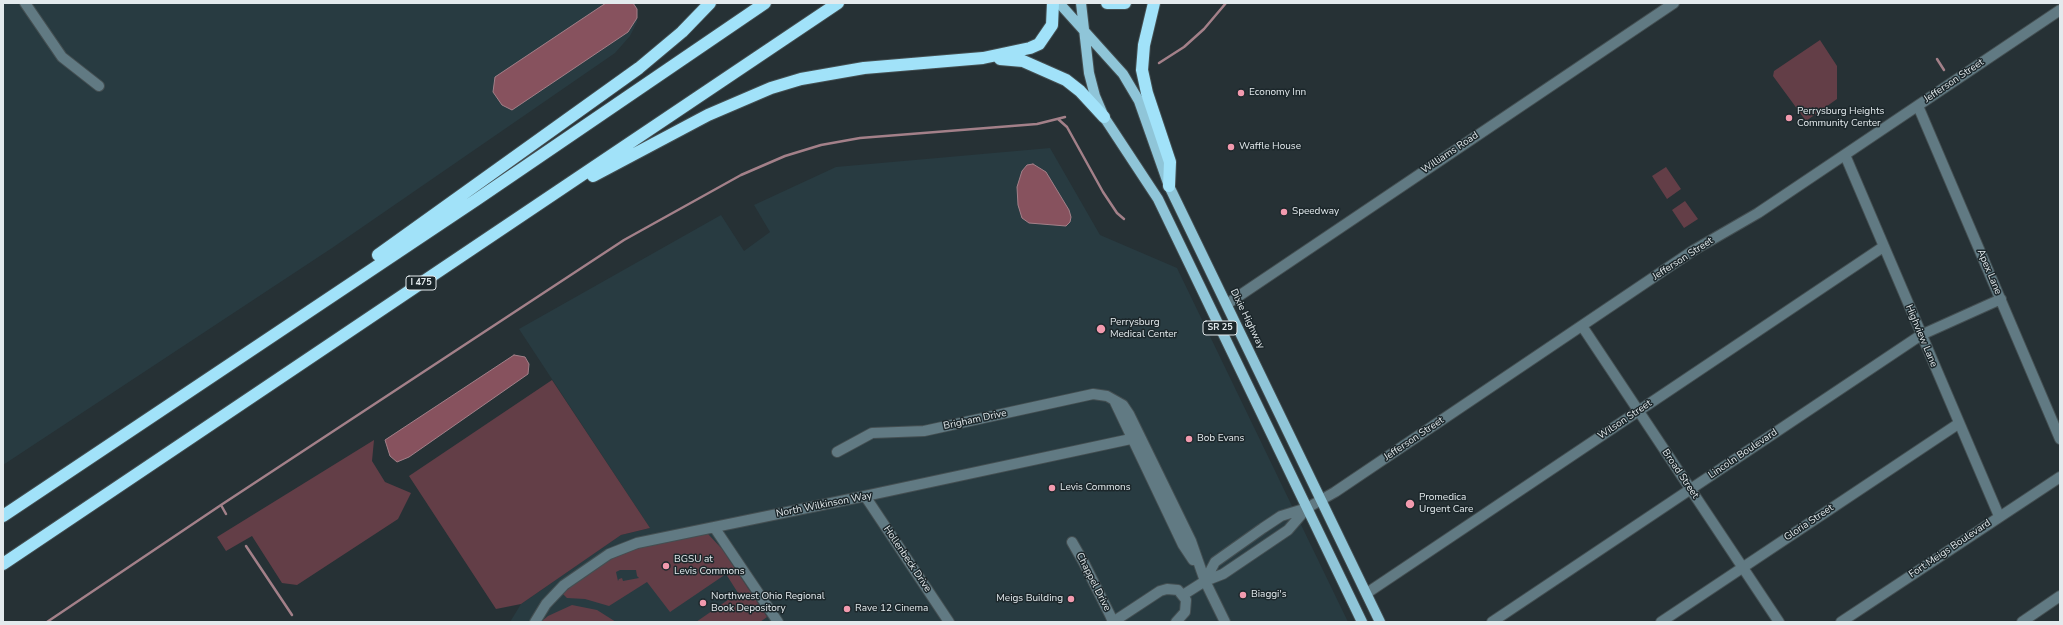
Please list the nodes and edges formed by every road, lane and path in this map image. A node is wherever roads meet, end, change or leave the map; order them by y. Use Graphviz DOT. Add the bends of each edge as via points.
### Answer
graph roads {
  1 [pos="26,3"];
  2 [pos="710,3"];
  3 [pos="765,3"];
  4 [pos="838,3"];
  5 [pos="1054,3"];
  6 [pos="1059,3"];
  7 [pos="1081,3"];
  8 [pos="1107,3"];
  9 [pos="1126,3"];
  10 [pos="1154,3"];
  11 [pos="1674,3"];
  12 [pos="2060,10"];
  13 [pos="1085,34"];
  14 [pos="983,58"];
  15 [pos="99,86"];
  16 [pos="1918,106"];
  17 [pos="1104,117"];
  18 [pos="1845,155"];
  19 [pos="1169,186"];
  20 [pos="490,237"];
  21 [pos="1884,247"];
  22 [pos="2001,299"];
  23 [pos="1227,304"];
  24 [pos="1582,326"];
  25 [pos="1921,335"];
  26 [pos="242,355"];
  27 [pos="1638,411"];
  28 [pos="1958,424"];
  29 [pos="1136,438"];
  30 [pos="2060,438"];
  31 [pos="837,452"];
  32 [pos="2060,477"];
  33 [pos="1690,489"];
  34 [pos="865,496"];
  35 [pos="1321,498"];
  36 [pos="1307,508"];
  37 [pos="3,516"];
  38 [pos="1999,516"];
  39 [pos="714,527"];
  40 [pos="1072,542"];
  41 [pos="3,564"];
  42 [pos="1743,567"];
  43 [pos="1205,581"];
  44 [pos="1366,593"];
  45 [pos="1183,595"];
  46 [pos="2060,596"];
  47 [pos="535,622"];
  48 [pos="778,622"];
  49 [pos="950,622"];
  50 [pos="1113,622"];
  51 [pos="1176,622"];
  52 [pos="1225,622"];
  53 [pos="1362,622"];
  54 [pos="1380,622"];
  55 [pos="1492,622"];
  56 [pos="1661,622"];
  57 [pos="1779,622"];
  58 [pos="1841,622"];
  59 [pos="2022,622"];
  1 -- 15 [label="street" via="62,57"];
  2 -- 26 [label="highway" via="682,32 638,68 422,222"];
  3 -- 26 [label="highway" via="476,200"];
  4 -- 20 [label="highway, I 475"];
  5 -- 14 [label="highway" via="1052,25 1039,44"];
  6 -- 13 [label="main road, Dixie Highway / SR 25"];
  7 -- 13 [label="main road, SR 25"];
  8 -- 9 [label="highway"];
  10 -- 19 [label="highway" via="1148,23 1142,70 1170,162"];
  11 -- 23 [label="street, Williams Road"];
  12 -- 16 [label="street, Jefferson Street"];
  13 -- 17 [label="main road, SR 25" via="1091,80"];
  13 -- 19 [label="main road, Dixie Highway / SR 25" via="1123,74 1139,101"];
  14 -- 17 [label="highway" via="1023,61 1066,80"];
  14 -- 20 [label="highway" via="864,68 801,79 771,88 708,115 654,143"];
  16 -- 18 [label="street, Jefferson Street"];
  16 -- 22 [label="street, Apex Lane"];
  17 -- 36 [label="main road, SR 25" via="1158,199"];
  18 -- 21 [label="street, Highview Lane"];
  18 -- 24 [label="street, Jefferson Street" via="1758,213 1694,250"];
  19 -- 23 [label="main road, Dixie Highway / SR 25"];
  20 -- 41 [label="highway, I 475"];
  21 -- 25 [label="street, Highview Lane"];
  21 -- 27 [label="street, Wilson Street"];
  22 -- 25 [label="street, Lincoln Boulevard"];
  22 -- 30 [label="street, Apex Lane"];
  23 -- 35 [label="main road, Dixie Highway / SR 25"];
  24 -- 27 [label="street, Broad Street"];
  24 -- 35 [label="street, Jefferson Street" via="1336,492"];
  25 -- 28 [label="street, Highview Lane"];
  25 -- 33 [label="street, Lincoln Boulevard"];
  26 -- 37 [label="highway"];
  27 -- 33 [label="street, Broad Street"];
  27 -- 44 [label="street, Wilson Street"];
  28 -- 38 [label="street, Highview Lane"];
  28 -- 42 [label="street, Gloria Street"];
  29 -- 31 [label="street, Brigham Drive" via="1126,409 1102,394 1093,394 924,431 872,433"];
  29 -- 34 [label="street, North Wilkinson Way"];
  29 -- 43 [label="street, Brigham Drive" via="1190,541"];
  32 -- 38 [label="street, Fort Meigs Boulevard"];
  33 -- 42 [label="street, Broad Street"];
  33 -- 55 [label="street, Lincoln Boulevard"];
  34 -- 39 [label="street, North Wilkinson Way"];
  34 -- 49 [label="street, Hollenbeck Drive"];
  35 -- 36 [label="street, Jefferson Street"];
  35 -- 44 [label="main road, Dixie Highway / SR 25"];
  36 -- 43 [label="street" via="1288,530 1223,574"];
  36 -- 43 [label="street" via="1281,516 1215,562"];
  36 -- 53 [label="main road, SR 25"];
  38 -- 58 [label="street, Fort Meigs Boulevard"];
  39 -- 47 [label="street, North Wilkinson Way" via="637,543 609,554 564,585 546,604"];
  39 -- 48 [label="street"];
  40 -- 50 [label="street, Chappel Drive"];
  42 -- 56 [label="street, Gloria Street"];
  42 -- 57 [label="street, Broad Street"];
  43 -- 45 [label="street"];
  43 -- 52 [label="street, Brigham Drive"];
  44 -- 54 [label="main road, Dixie Highway / SR 25"];
  45 -- 50 [label="street" via="1174,589 1160,591"];
  45 -- 51 [label="street" via="1186,606"];
  46 -- 59 [label="street"];
}
